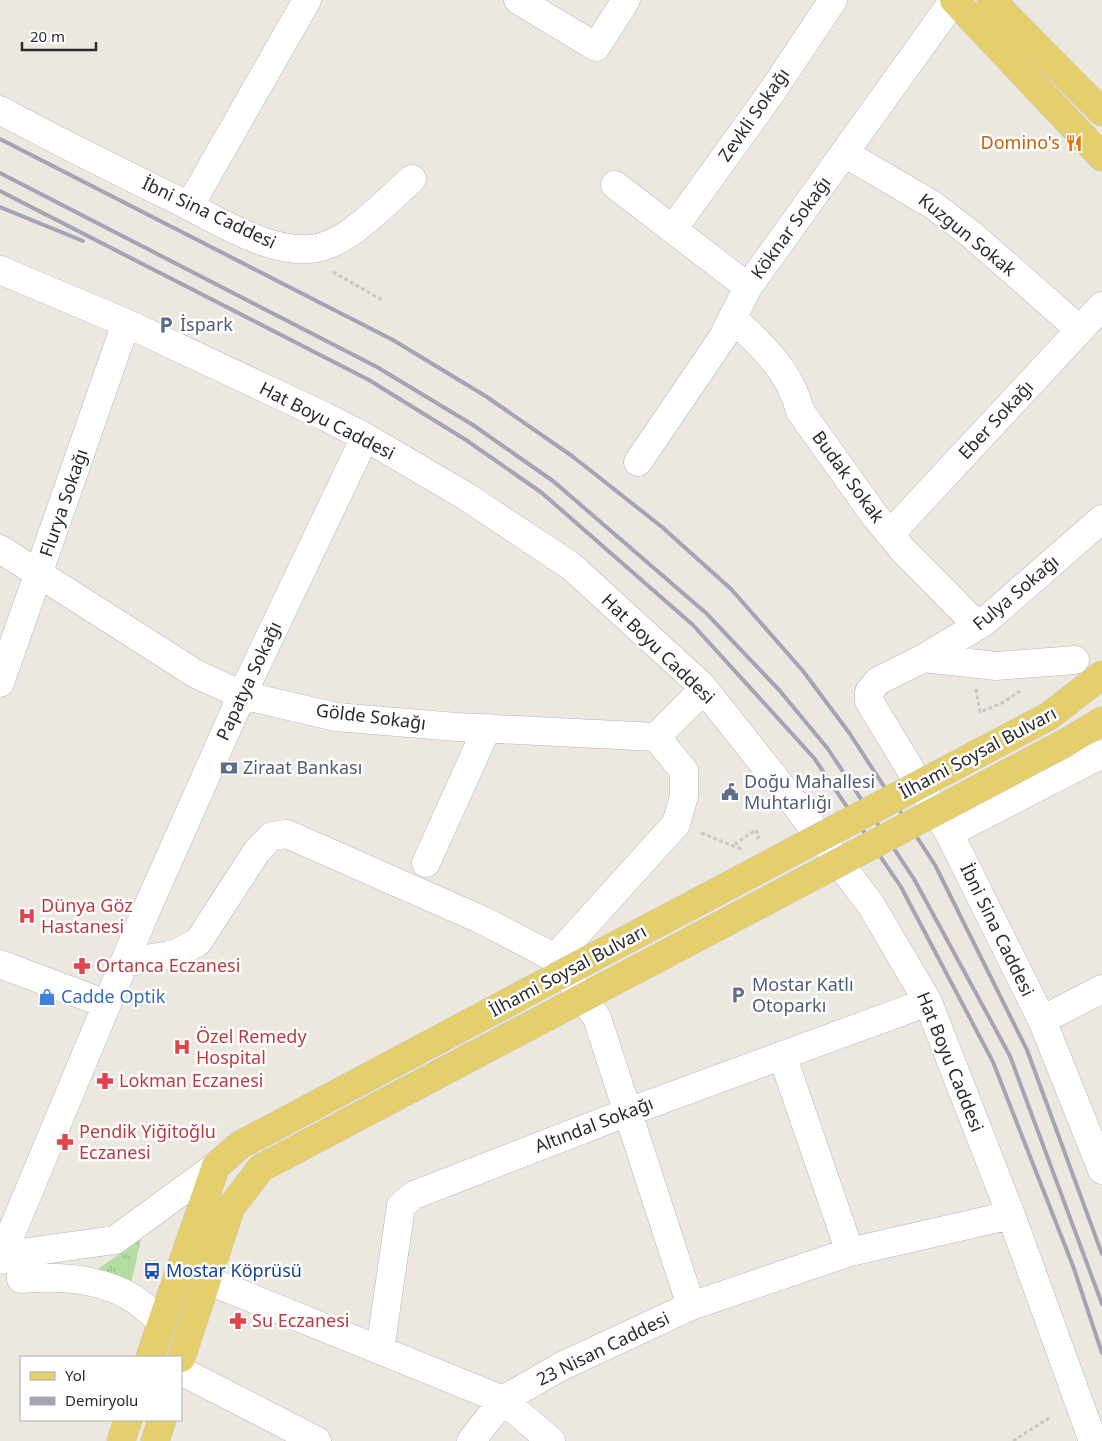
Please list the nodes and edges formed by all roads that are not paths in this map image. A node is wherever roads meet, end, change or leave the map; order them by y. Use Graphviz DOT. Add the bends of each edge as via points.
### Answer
graph roads {
  1 [pos="307,0"];
  2 [pos="518,0"];
  3 [pos="626,0"];
  4 [pos="832,0"];
  5 [pos="954,0"];
  6 [pos="990,0"];
  7 [pos="0,110"];
  8 [pos="1102,112"];
  9 [pos="844,153"];
  10 [pos="1102,157"];
  11 [pos="412,179"];
  12 [pos="615,185"];
  13 [pos="190,206"];
  14 [pos="673,229"];
  15 [pos="0,270"];
  16 [pos="748,287"];
  17 [pos="1102,306"];
  18 [pos="732,318"];
  19 [pos="126,323"];
  20 [pos="1080,330"];
  21 [pos="365,437"];
  22 [pos="638,462"];
  23 [pos="1102,519"];
  24 [pos="890,534"];
  25 [pos="0,549"];
  26 [pos="39,575"];
  27 [pos="978,626"];
  28 [pos="924,658"];
  29 [pos="1076,660"];
  30 [pos="1102,675"];
  31 [pos="0,683"];
  32 [pos="1102,686"];
  33 [pos="702,687"];
  34 [pos="242,695"];
  35 [pos="869,701"];
  36 [pos="1049,716"];
  37 [pos="1102,722"];
  38 [pos="487,728"];
  39 [pos="1102,730"];
  40 [pos="656,738"];
  41 [pos="1067,742"];
  42 [pos="1102,754"];
  43 [pos="949,833"];
  44 [pos="426,863"];
  45 [pos="124,963"];
  46 [pos="0,964"];
  47 [pos="555,967"];
  48 [pos="1102,989"];
  49 [pos="928,1002"];
  50 [pos="106,1004"];
  51 [pos="1042,1020"];
  52 [pos="782,1055"];
  53 [pos="1091,1111"];
  54 [pos="628,1112"];
  55 [pos="216,1166"];
  56 [pos="1102,1170"];
  57 [pos="1011,1215"];
  58 [pos="850,1252"];
  59 [pos="6,1256"];
  60 [pos="207,1280"];
  61 [pos="692,1306"];
  62 [pos="160,1320"];
  63 [pos="380,1350"];
  64 [pos="150,1356"];
  65 [pos="182,1356"];
  66 [pos="182,1372"];
  67 [pos="503,1400"];
  68 [pos="128,1421"];
  69 [pos="162,1421"];
  70 [pos="121,1441"];
  71 [pos="155,1441"];
  72 [pos="317,1441"];
  73 [pos="471,1441"];
  74 [pos="551,1441"];
  75 [pos="1093,1441"];
  1 -- 13 [label="street"];
  2 -- 3 [label="street" via="596,47"];
  4 -- 14 [label="street, Zevkli Sokağı" via="771,93"];
  5 -- 9 [label="street, Köknar Sokağı"];
  5 -- 10 [label="main road"];
  6 -- 8 [label="main road"];
  7 -- 13 [label="street, İbni Sina Caddesi"];
  9 -- 16 [label="street, Köknar Sokağı"];
  9 -- 20 [label="street, Kuzgun Sokak" via="933,205"];
  11 -- 13 [label="street, İbni Sina Caddesi" via="343,237 310,249 285,248 261,240"];
  12 -- 14 [label="street"];
  14 -- 16 [label="street"];
  15 -- 19 [label="street, Hat Boyu Caddesi"];
  16 -- 18 [label="street, Köknar Sokağı"];
  17 -- 20 [label="street, Eber Sokağı"];
  18 -- 22 [label="street, Köknar Sokağı" via="723,337"];
  18 -- 24 [label="street, Budak Sokak" via="754,338 790,381 796,391 800,411"];
  19 -- 21 [label="street, Hat Boyu Caddesi"];
  19 -- 26 [label="street, Flurya Sokağı"];
  20 -- 24 [label="street, Eber Sokağı"];
  21 -- 33 [label="street, Hat Boyu Caddesi" via="467,497 571,566"];
  21 -- 34 [label="street, Papatya Sokağı"];
  23 -- 27 [label="street, Fulya Sokağı"];
  24 -- 27 [label="street, Budak Sokak"];
  25 -- 26 [label="street, Gölde Sokağı"];
  26 -- 31 [label="street, Flurya Sokağı"];
  26 -- 34 [label="street, Gölde Sokağı" via="196,674"];
  27 -- 28 [label="street, Fulya Sokağı"];
  28 -- 29 [label="street" via="996,666"];
  28 -- 35 [label="street, Fulya Sokağı" via="878,680 869,692"];
  30 -- 36 [label="main road"];
  32 -- 36 [label="main road, İlhami Soysal Bulvarı"];
  33 -- 40 [label="street" via="658,730"];
  33 -- 49 [label="street, Hat Boyu Caddesi" via="871,905"];
  34 -- 38 [label="street, Gölde Sokağı" via="336,717"];
  34 -- 45 [label="street, Papatya Sokağı"];
  35 -- 43 [label="street, İbni Sina Caddesi"];
  36 -- 47 [label="main road, İlhami Soysal Bulvarı, bridge"];
  37 -- 41 [label="main road, İlhami Soysal Bulvarı"];
  38 -- 40 [label="street, Gölde Sokağı"];
  38 -- 44 [label="street"];
  39 -- 41 [label="main road"];
  40 -- 47 [label="street" via="684,771 684,796 676,824"];
  41 -- 60 [label="main road, İlhami Soysal Bulvarı, bridge" via="261,1168 231,1207"];
  42 -- 43 [label="street"];
  43 -- 51 [label="street, İbni Sina Caddesi"];
  45 -- 47 [label="street" via="175,954 198,942 257,851 272,836 287,834 482,920"];
  45 -- 50 [label="street, Papatya Sokağı"];
  46 -- 50 [label="street"];
  47 -- 54 [label="street" via="597,1018"];
  47 -- 55 [label="main road, İlhami Soysal Bulvarı" via="240,1145"];
  48 -- 51 [label="street"];
  49 -- 52 [label="street, Altındal Sokağı"];
  49 -- 57 [label="street, Hat Boyu Caddesi"];
  50 -- 59 [label="street, Papatya Sokağı"];
  51 -- 53 [label="street, İbni Sina Caddesi"];
  52 -- 54 [label="street, Altındal Sokağı"];
  52 -- 58 [label="street"];
  53 -- 56 [label="street, İbni Sina Caddesi"];
  54 -- 61 [label="street"];
  54 -- 63 [label="street, Altındal Sokağı" via="414,1195 401,1206"];
  55 -- 59 [label="street" via="115,1240"];
  55 -- 64 [label="main road, İlhami Soysal Bulvarı"];
  57 -- 58 [label="street, 23 Nisan Caddesi"];
  57 -- 75 [label="street, Hat Boyu Caddesi"];
  58 -- 61 [label="street, 23 Nisan Caddesi"];
  59 -- 62 [label="street" via="21,1279 48,1277 105,1285 129,1296"];
  60 -- 63 [label="street"];
  60 -- 65 [label="main road, İlhami Soysal Bulvarı"];
  61 -- 67 [label="street, 23 Nisan Caddesi" via="560,1368"];
  63 -- 67 [label="street"];
  66 -- 72 [label="street"];
  67 -- 73 [label="street"];
  67 -- 74 [label="street"];
  68 -- 70 [label="main road"];
  69 -- 71 [label="main road"];
}
